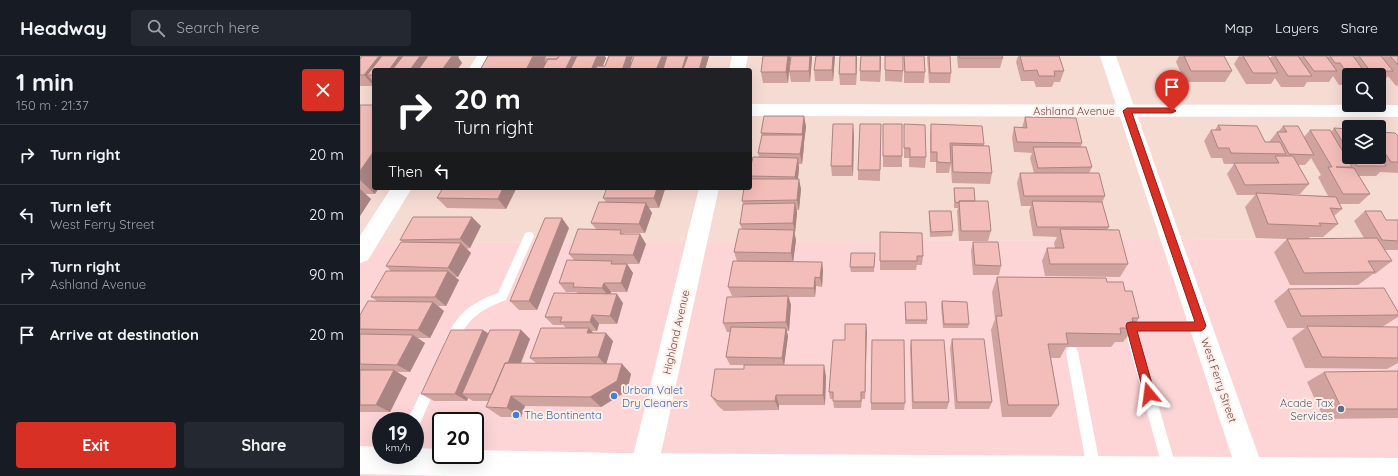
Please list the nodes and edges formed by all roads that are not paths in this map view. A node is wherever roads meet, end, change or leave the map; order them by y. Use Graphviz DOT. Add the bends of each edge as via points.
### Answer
graph roads {
  1 [pos="485,56"];
  2 [pos="740,56"];
  3 [pos="1108,56"];
  4 [pos="477,68"];
  5 [pos="737,68"];
  6 [pos="752,110"];
  7 [pos="1127,111"];
  8 [pos="1398,111"];
  9 [pos="401,190"];
  10 [pos="709,190"];
  11 [pos="529,236"];
  12 [pos="360,254"];
  13 [pos="1201,326"];
  14 [pos="447,350"];
  15 [pos="1072,352"];
  16 [pos="437,372"];
  17 [pos="418,412"];
  18 [pos="372,459"];
  19 [pos="360,460"];
  20 [pos="424,460"];
  21 [pos="1094,470"];
  22 [pos="1171,471"];
  23 [pos="643,472"];
  24 [pos="1398,472"];
  25 [pos="1251,474"];
  1 -- 4 [label="street"];
  2 -- 5 [label="street"];
  3 -- 7 [label="street, West Ferry Street"];
  6 -- 7 [label="street, Ashland Avenue"];
  7 -- 8 [label="street, Ashland Avenue"];
  7 -- 13 [label="street, West Ferry Street"];
  9 -- 12 [label="street"];
  10 -- 23 [label="street, Highland Avenue"];
  11 -- 14 [label="lane" via="502,297 471,310 462,320"];
  13 -- 22 [label="lane" via="1129,322"];
  13 -- 25 [label="street, West Ferry Street"];
  15 -- 21 [label="lane"];
  16 -- 17 [label="lane"];
  18 -- 19 [label="street"];
  20 -- 23 [label="street"];
  21 -- 22 [label="street"];
  21 -- 23 [label="street"];
  22 -- 25 [label="street"];
  24 -- 25 [label="street"];
}
